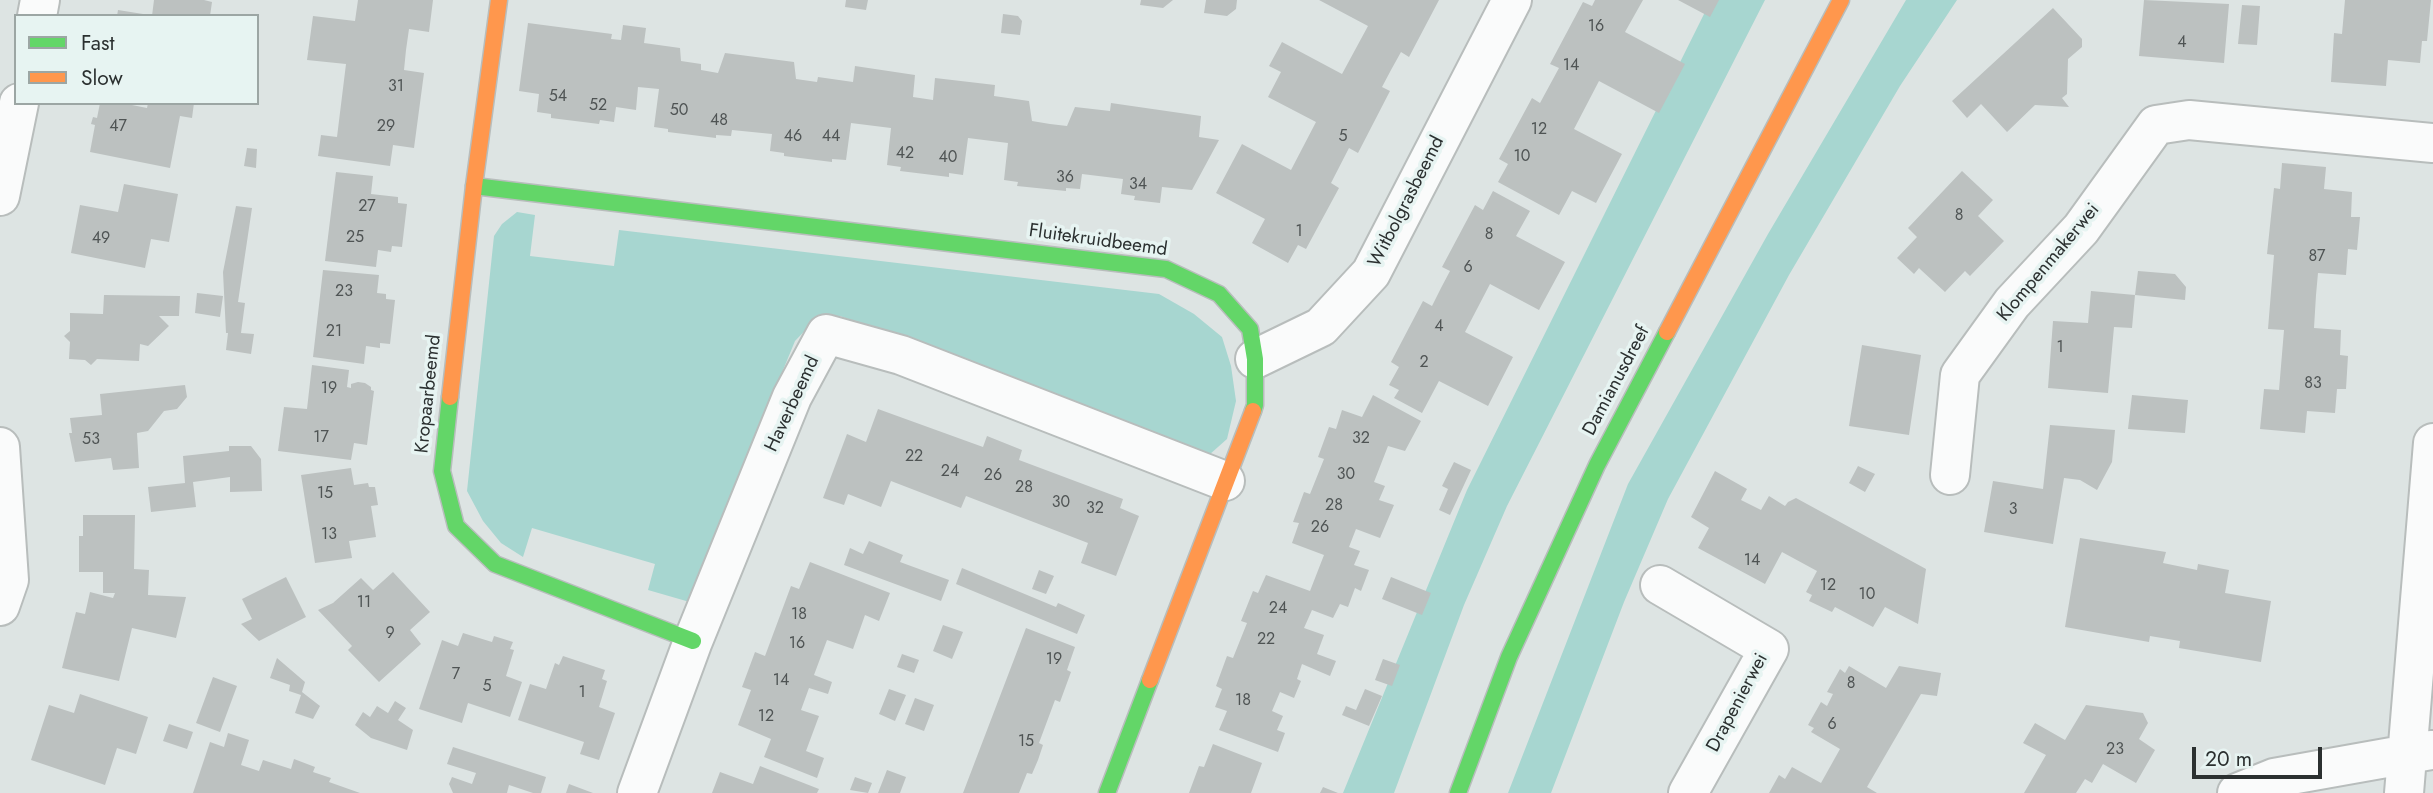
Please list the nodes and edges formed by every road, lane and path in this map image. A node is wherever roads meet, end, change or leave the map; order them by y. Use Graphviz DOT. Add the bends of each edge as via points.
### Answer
graph roads {
  1 [pos="499,0"];
  2 [pos="1512,0"];
  3 [pos="1841,0"];
  4 [pos="19,105"];
  5 [pos="2433,144"];
  6 [pos="474,186"];
  7 [pos="0,196"];
  8 [pos="1255,359"];
  9 [pos="2433,443"];
  10 [pos="0,447"];
  11 [pos="1950,475"];
  12 [pos="1225,481"];
  13 [pos="1660,585"];
  14 [pos="0,606"];
  15 [pos="693,641"];
  16 [pos="2421,751"];
  17 [pos="637,793"];
  18 [pos="1107,793"];
  19 [pos="1458,793"];
  20 [pos="1688,793"];
  21 [pos="2237,793"];
  22 [pos="2404,793"];
  1 -- 6 [label="street, Kropaarbeemd"];
  2 -- 8 [label="street, Witbolgrasbeemd" via="1371,273 1321,327"];
  3 -- 19 [label="street, Damianusdreef" via="1597,465 1509,657"];
  4 -- 7 [label="street"];
  5 -- 11 [label="street, Klompenmakerwei" via="2189,120 2156,125 2081,229 2012,303 1960,375"];
  6 -- 8 [label="street, Fluitekruidbeemd" via="1166,269 1219,294 1250,329"];
  6 -- 15 [label="street, Kropaarbeemd" via="442,471 456,526 495,564"];
  8 -- 12 [label="street, Fluitekruidbeemd" via="1255,405"];
  9 -- 16 [label="street"];
  10 -- 14 [label="street" via="9,580"];
  12 -- 15 [label="street, Haverbeemd" via="901,355 826,334 792,397"];
  12 -- 18 [label="street, Fluitekruidbeemd"];
  13 -- 20 [label="street, Drapenierwei" via="1769,649"];
  15 -- 17 [label="street, Haverbeemd"];
  16 -- 21 [label="street" via="2274,778"];
  16 -- 22 [label="street"];
}
